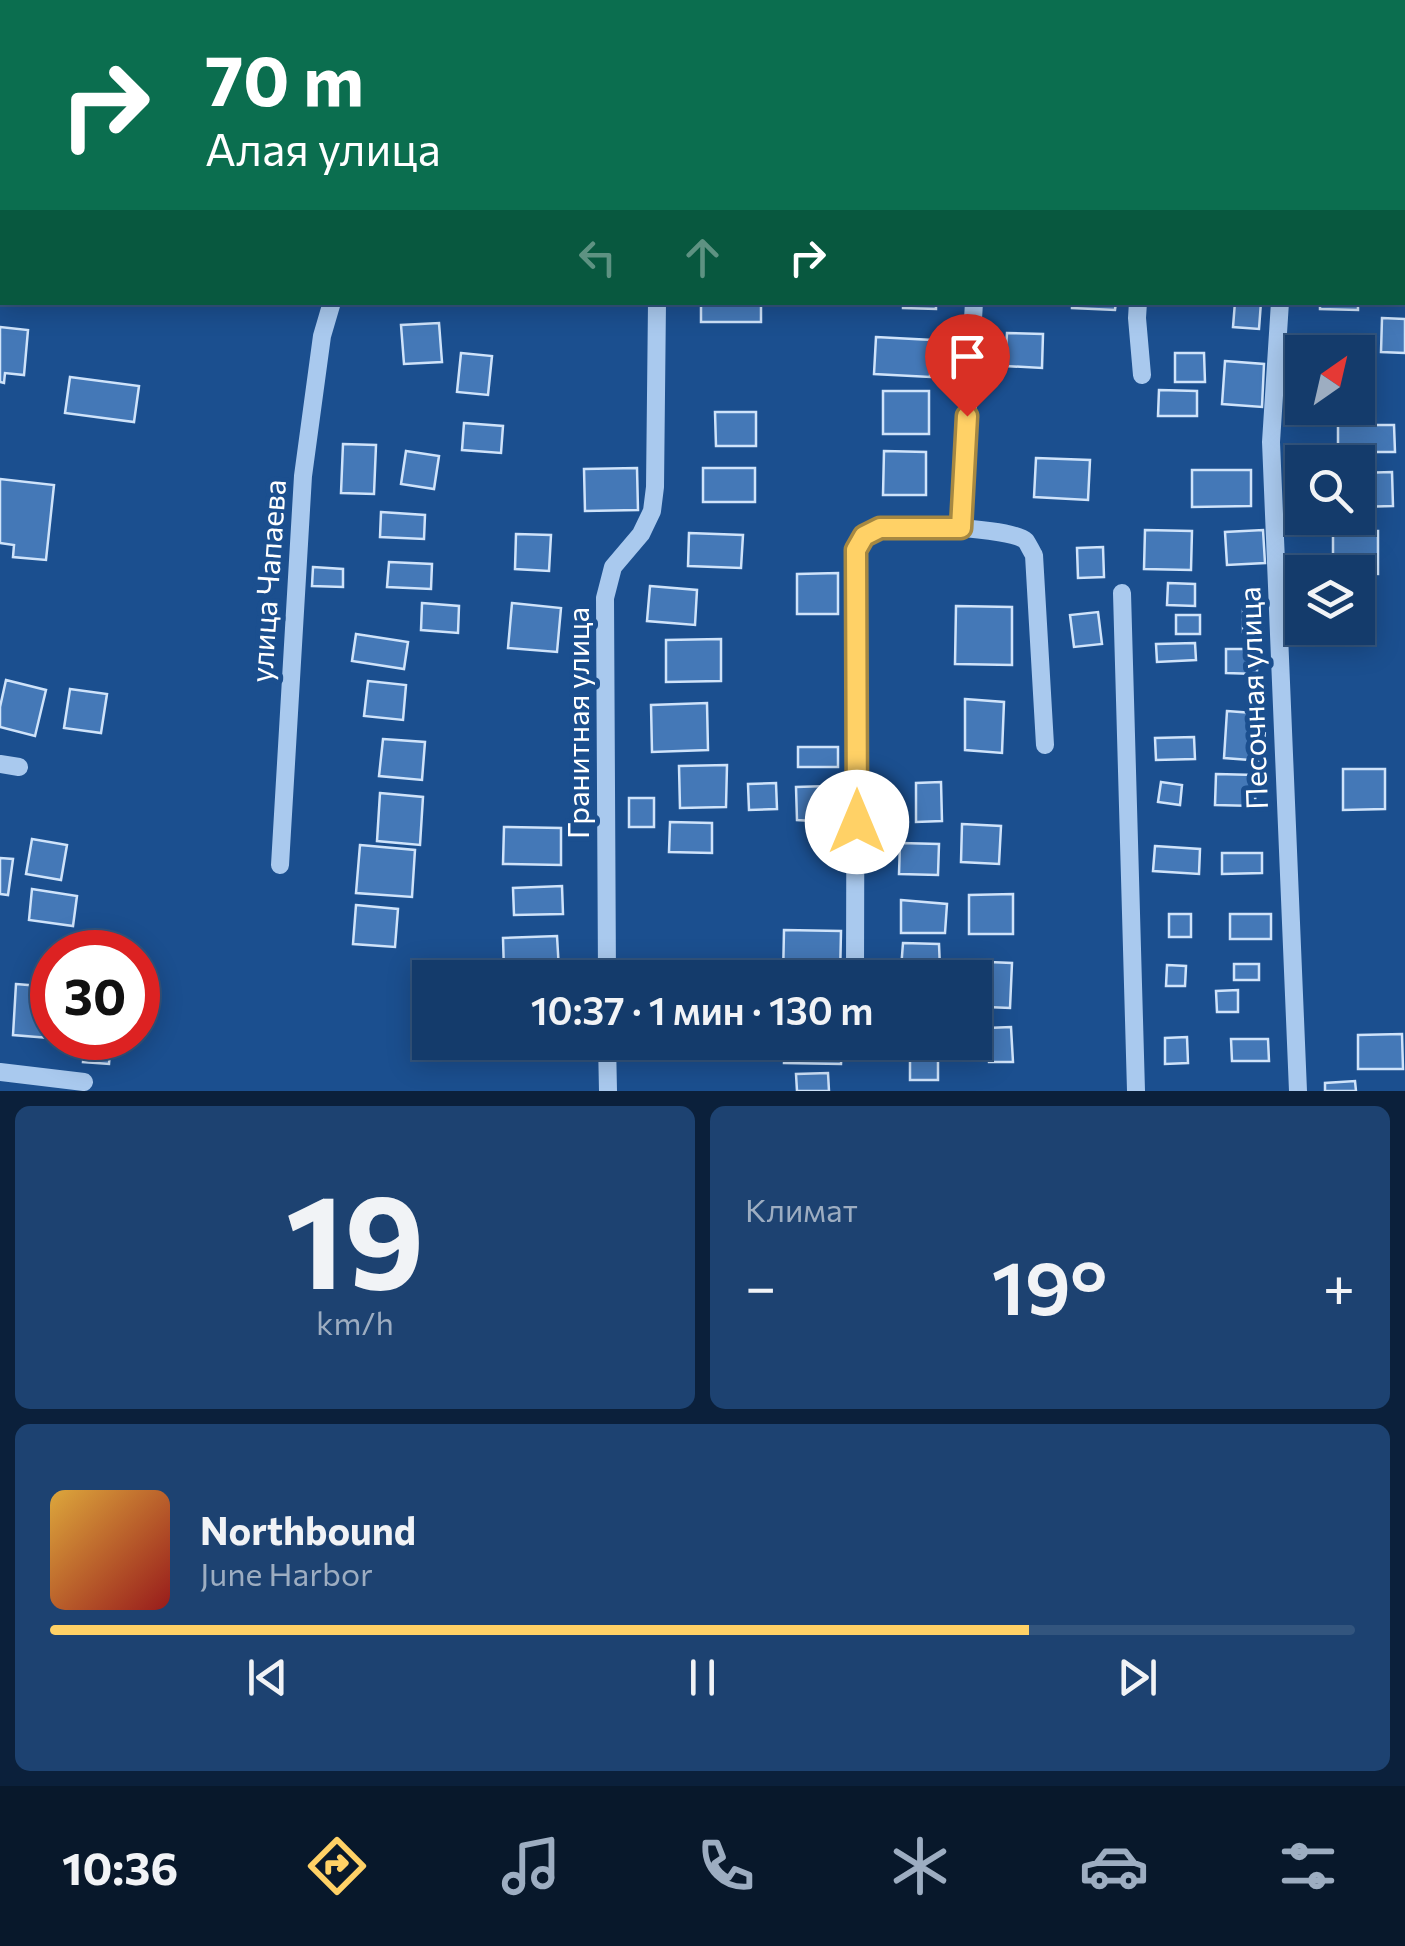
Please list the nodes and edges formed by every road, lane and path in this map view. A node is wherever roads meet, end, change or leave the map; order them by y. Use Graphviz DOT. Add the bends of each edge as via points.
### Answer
graph roads {
  1 [pos="331,305"];
  2 [pos="658,305"];
  3 [pos="974,305"];
  4 [pos="1138,305"];
  5 [pos="1280,305"];
  6 [pos="1142,375"];
  7 [pos="961,528"];
  8 [pos="1122,593"];
  9 [pos="1045,744"];
  10 [pos="280,865"];
  11 [pos="607,960"];
  12 [pos="855,960"];
  13 [pos="607,1060"];
  14 [pos="0,1072"];
  15 [pos="84,1082"];
  16 [pos="608,1091"];
  17 [pos="1136,1091"];
  18 [pos="1298,1091"];
  1 -- 10 [label="street, улица Чапаева" via="302,476"];
  2 -- 11 [label="street, Гранитная улица" via="652,511 613,568 606,598"];
  3 -- 7 [label="street"];
  4 -- 6 [label="street"];
  5 -- 18 [label="street, Песочная улица" via="1271,442"];
  7 -- 9 [label="street" via="1012,534 1034,555"];
  7 -- 12 [label="street" via="880,528 856,550"];
  8 -- 17 [label="street"];
  13 -- 16 [label="street"];
  14 -- 15 [label="street"];
}
